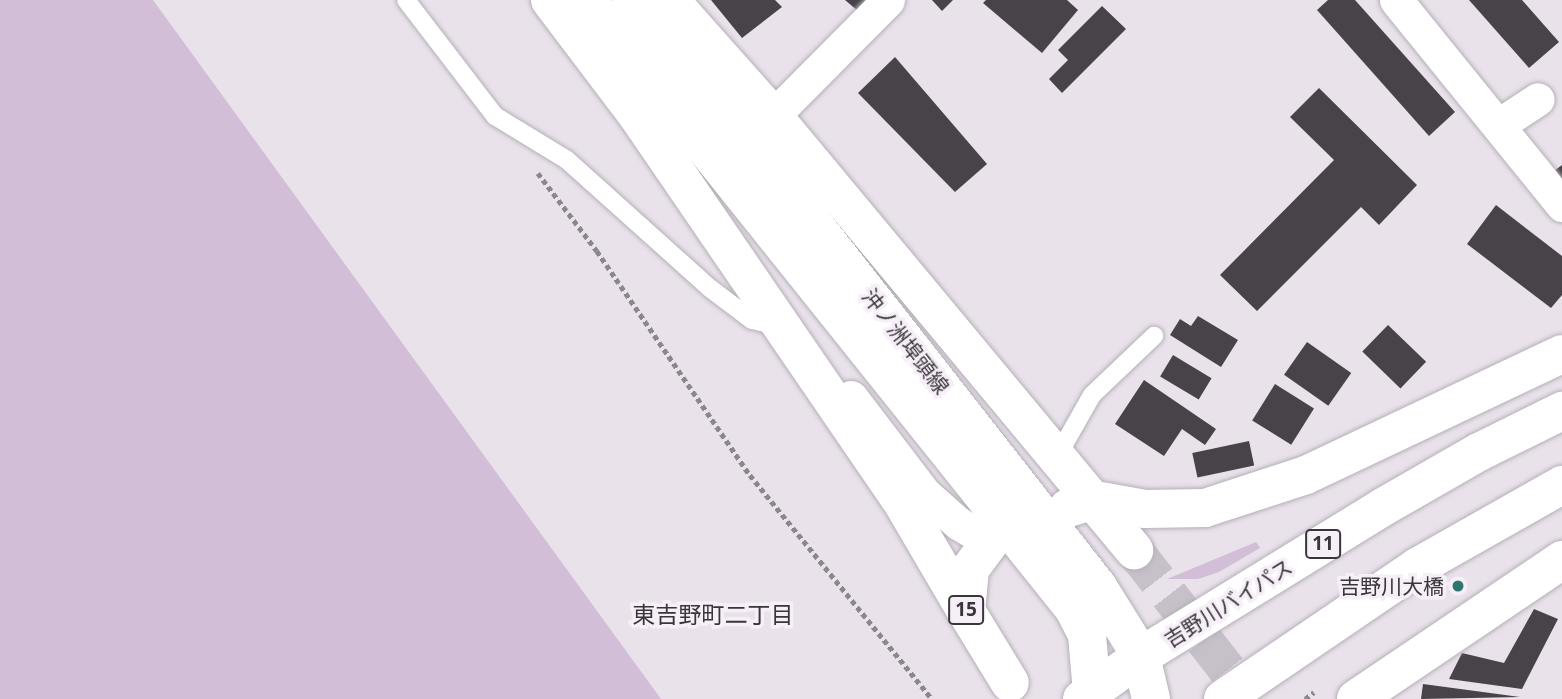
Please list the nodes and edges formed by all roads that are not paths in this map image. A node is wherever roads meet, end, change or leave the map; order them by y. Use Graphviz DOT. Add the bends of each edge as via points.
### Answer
graph roads {
  1 [pos="406,0"];
  2 [pos="550,0"];
  3 [pos="587,0"];
  4 [pos="631,0"];
  5 [pos="670,0"];
  6 [pos="888,0"];
  7 [pos="1396,0"];
  8 [pos="1538,99"];
  9 [pos="773,116"];
  10 [pos="1500,124"];
  11 [pos="1562,205"];
  12 [pos="780,326"];
  13 [pos="1154,336"];
  14 [pos="1562,354"];
  15 [pos="1562,411"];
  16 [pos="1058,455"];
  17 [pos="1562,485"];
  18 [pos="1081,504"];
  19 [pos="992,538"];
  20 [pos="1134,550"];
  21 [pos="1562,560"];
  22 [pos="966,611"];
  23 [pos="1141,656"];
  24 [pos="1010,683"];
  25 [pos="1087,695"];
  26 [pos="1151,699"];
  27 [pos="1223,699"];
  28 [pos="1356,699"];
  1 -- 12 [label="lane" via="495,116 567,160 710,289 752,320"];
  2 -- 12 [label="main road" via="637,115"];
  3 -- 25 [label="main road, 沖ノ洲埠頭線" via="1074,608 1087,635"];
  4 -- 23 [label="main road, 沖ノ洲埠頭線" via="772,171 1090,576"];
  5 -- 9 [label="main road"];
  6 -- 9 [label="street"];
  7 -- 10 [label="street"];
  8 -- 10 [label="street"];
  9 -- 16 [label="main road"];
  10 -- 11 [label="street"];
  12 -- 19 [label="street" via="801,331 925,494 958,523"];
  12 -- 22 [label="main road" via="899,497"];
  13 -- 16 [label="lane" via="1093,395"];
  14 -- 18 [label="main road" via="1306,475 1205,508"];
  15 -- 23 [label="main road, 吉野川バイパス / 11" via="1383,507"];
  16 -- 18 [label="main road"];
  17 -- 27 [label="main road" via="1417,568"];
  18 -- 20 [label="main road"];
  19 -- 22 [label="main road, 15" via="970,569"];
  21 -- 28 [label="main road"];
  22 -- 24 [label="main road, 15"];
  23 -- 25 [label="main road, 吉野川バイパス / 11"];
  23 -- 26 [label="main road, 沖ノ洲埠頭線"];
}
